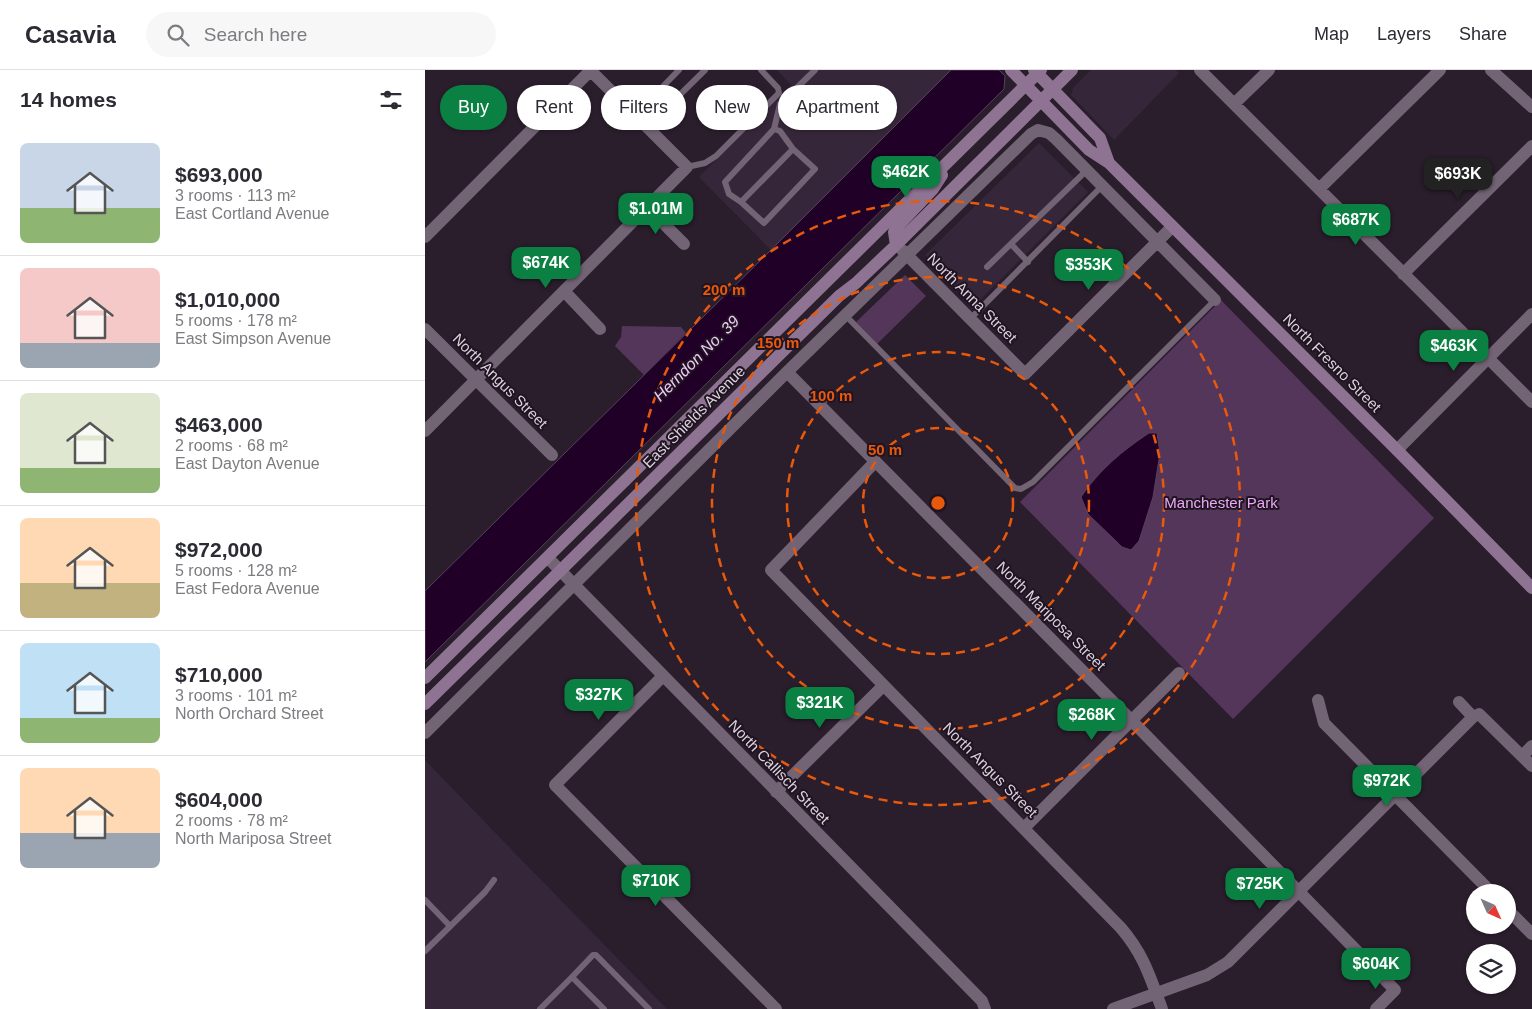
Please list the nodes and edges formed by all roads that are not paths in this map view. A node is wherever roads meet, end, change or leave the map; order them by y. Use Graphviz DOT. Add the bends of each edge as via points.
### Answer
graph roads {
  1 [pos="591,70"];
  2 [pos="679,70"];
  3 [pos="705,70"];
  4 [pos="761,70"];
  5 [pos="815,70"];
  6 [pos="1011,70"];
  7 [pos="1073,70"];
  8 [pos="1200,70"];
  9 [pos="1269,70"];
  10 [pos="1440,70"];
  11 [pos="1491,70"];
  12 [pos="1038,71"];
  13 [pos="606,85"];
  14 [pos="664,85"];
  15 [pos="1026,85"];
  16 [pos="686,89"];
  17 [pos="1053,90"];
  18 [pos="1041,101"];
  19 [pos="1235,103"];
  20 [pos="1532,107"];
  21 [pos="774,128"];
  22 [pos="650,130"];
  23 [pos="1532,146"];
  24 [pos="793,149"];
  25 [pos="954,156"];
  26 [pos="1109,163"];
  27 [pos="687,167"];
  28 [pos="1087,170"];
  29 [pos="1102,186"];
  30 [pos="1319,189"];
  31 [pos="741,202"];
  32 [pos="647,207"];
  33 [pos="1172,227"];
  34 [pos="425,237"];
  35 [pos="1157,242"];
  36 [pos="684,244"];
  37 [pos="1011,244"];
  38 [pos="896,245"];
  39 [pos="908,256"];
  40 [pos="1028,262"];
  41 [pos="987,267"];
  42 [pos="1403,274"];
  43 [pos="564,291"];
  44 [pos="1215,300"];
  45 [pos="1532,314"];
  46 [pos="846,316"];
  47 [pos="970,319"];
  48 [pos="425,329"];
  49 [pos="600,329"];
  50 [pos="1487,358"];
  51 [pos="787,372"];
  52 [pos="476,380"];
  53 [pos="1532,402"];
  54 [pos="425,431"];
  55 [pos="1397,450"];
  56 [pos="551,455"];
  57 [pos="875,462"];
  58 [pos="548,558"];
  59 [pos="561,571"];
  60 [pos="574,585"];
  61 [pos="1532,588"];
  62 [pos="1179,673"];
  63 [pos="663,676"];
  64 [pos="425,678"];
  65 [pos="883,686"];
  66 [pos="1318,700"];
  67 [pos="1459,702"];
  68 [pos="425,704"];
  69 [pos="1473,717"];
  70 [pos="1133,721"];
  71 [pos="425,733"];
  72 [pos="1532,746"];
  73 [pos="1522,756"];
  74 [pos="1532,766"];
  75 [pos="776,792"];
  76 [pos="1395,795"];
  77 [pos="1024,828"];
  78 [pos="494,880"];
  79 [pos="1483,884"];
  80 [pos="1298,891"];
  81 [pos="425,900"];
  82 [pos="1516,918"];
  83 [pos="450,926"];
  84 [pos="1532,934"];
  85 [pos="425,951"];
  86 [pos="571,977"];
  87 [pos="1156,994"];
  88 [pos="540,1009"];
  89 [pos="604,1009"];
  90 [pos="649,1009"];
  91 [pos="775,1009"];
  92 [pos="985,1009"];
  93 [pos="1113,1009"];
  94 [pos="1162,1009"];
  95 [pos="1377,1009"];
  1 -- 13 [label="street"];
  1 -- 34 [label="street"];
  2 -- 14 [label="lane"];
  3 -- 16 [label="lane"];
  4 -- 27 [label="lane" via="779,93 716,156 705,163"];
  5 -- 21 [label="lane" via="780,104"];
  6 -- 15 [label="main road, North Fresno Street"];
  7 -- 17 [label="main road, East Shields Avenue"];
  8 -- 19 [label="street"];
  9 -- 19 [label="street"];
  10 -- 30 [label="street"];
  11 -- 20 [label="street"];
  12 -- 15 [label="main road, East Shields Avenue"];
  12 -- 17 [label="main road, North Fresno Street"];
  15 -- 18 [label="main road, North Fresno Street"];
  15 -- 25 [label="main road, East Shields Avenue"];
  17 -- 18 [label="main road, East Shields Avenue"];
  17 -- 26 [label="main road, North Fresno Street" via="1100,138"];
  18 -- 26 [label="main road, North Fresno Street" via="1089,150"];
  18 -- 38 [label="main road, East Shields Avenue"];
  19 -- 30 [label="street"];
  21 -- 24 [label="lane" via="781,131"];
  21 -- 31 [label="lane" via="725,182 729,194"];
  22 -- 27 [label="street"];
  23 -- 42 [label="street"];
  24 -- 31 [label="lane"];
  24 -- 31 [label="lane" via="815,169 764,223"];
  25 -- 38 [label="main road" via="933,189 897,226 894,232"];
  25 -- 58 [label="main road, East Shields Avenue"];
  26 -- 33 [label="main road, North Fresno Street"];
  27 -- 32 [label="street"];
  28 -- 29 [label="street"];
  28 -- 37 [label="lane"];
  28 -- 39 [label="street" via="1049,133 1038,130"];
  29 -- 35 [label="street"];
  29 -- 40 [label="lane"];
  30 -- 42 [label="street"];
  32 -- 36 [label="street"];
  32 -- 43 [label="street"];
  33 -- 35 [label="street"];
  33 -- 55 [label="main road, North Fresno Street"];
  35 -- 44 [label="street"];
  35 -- 47 [label="street, North Anna Street" via="1025,374"];
  37 -- 40 [label="lane"];
  37 -- 41 [label="lane"];
  38 -- 39 [label="street, North Anna Street"];
  38 -- 59 [label="main road, East Shields Avenue" via="839,296"];
  39 -- 46 [label="street"];
  39 -- 47 [label="street, North Anna Street"];
  40 -- 47 [label="lane"];
  42 -- 50 [label="street"];
  43 -- 49 [label="street"];
  43 -- 52 [label="street"];
  44 -- 46 [label="lane" via="1033,482 1021,489 1015,488"];
  45 -- 50 [label="street"];
  46 -- 51 [label="street"];
  48 -- 52 [label="street, North Angus Street"];
  50 -- 53 [label="street"];
  50 -- 55 [label="street"];
  51 -- 57 [label="street, North Mariposa Street"];
  51 -- 60 [label="street"];
  52 -- 54 [label="street"];
  52 -- 56 [label="street, North Angus Street"];
  55 -- 61 [label="main road, North Fresno Street"];
  57 -- 65 [label="street, North Angus Street" via="771,570"];
  57 -- 70 [label="street, North Mariposa Street"];
  58 -- 59 [label="street, North Callisch Street"];
  58 -- 64 [label="main road, East Shields Avenue"];
  59 -- 60 [label="street, North Callisch Street"];
  59 -- 68 [label="main road, East Shields Avenue"];
  60 -- 63 [label="street, North Callisch Street"];
  60 -- 71 [label="street"];
  62 -- 70 [label="street"];
  63 -- 75 [label="street, North Callisch Street"];
  63 -- 91 [label="street" via="555,785"];
  65 -- 75 [label="street"];
  65 -- 77 [label="street, North Angus Street"];
  66 -- 76 [label="street" via="1324,723"];
  67 -- 69 [label="street"];
  69 -- 73 [label="street" via="1479,714"];
  69 -- 76 [label="street"];
  70 -- 77 [label="street"];
  70 -- 80 [label="street, North Mariposa Street"];
  72 -- 73 [label="street"];
  73 -- 74 [label="street"];
  75 -- 92 [label="street, North Callisch Street" via="981,1001"];
  76 -- 79 [label="street"];
  76 -- 80 [label="street"];
  77 -- 87 [label="street, North Angus Street" via="1133,942 1143,958"];
  78 -- 83 [label="lane"];
  80 -- 87 [label="street" via="1228,962 1207,975"];
  80 -- 95 [label="street, North Mariposa Street" via="1395,990"];
  81 -- 83 [label="lane"];
  82 -- 84 [label="street"];
  83 -- 85 [label="lane"];
  86 -- 88 [label="lane"];
  86 -- 89 [label="lane"];
  86 -- 90 [label="lane" via="596,955"];
  87 -- 93 [label="street"];
  87 -- 94 [label="street, North Angus Street"];
}
